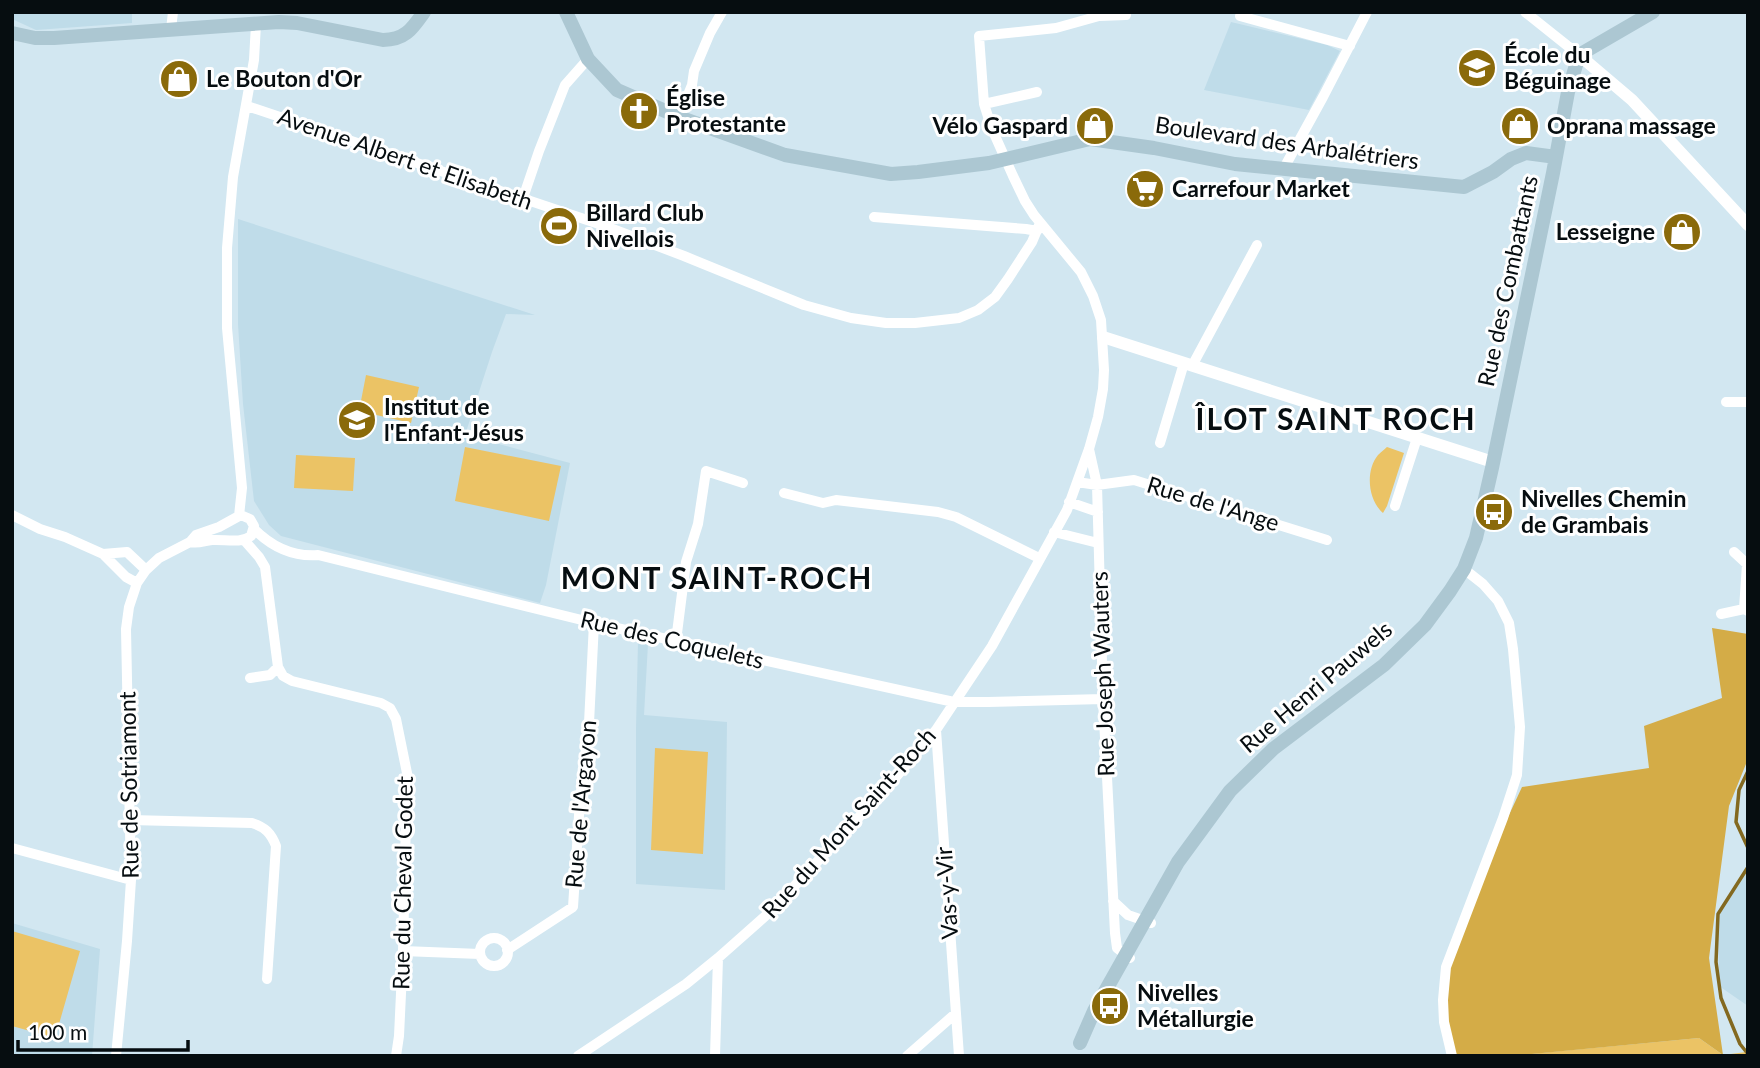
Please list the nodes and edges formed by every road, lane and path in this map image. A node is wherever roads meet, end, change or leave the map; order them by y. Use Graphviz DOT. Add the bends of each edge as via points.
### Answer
graph roads {
  1 [pos="173,12"];
  2 [pos="425,12"];
  3 [pos="566,12"];
  4 [pos="722,12"];
  5 [pos="1367,12"];
  6 [pos="1525,12"];
  7 [pos="1653,12"];
  8 [pos="1099,14"];
  9 [pos="1126,15"];
  10 [pos="1240,16"];
  11 [pos="281,17"];
  12 [pos="256,24"];
  13 [pos="171,29"];
  14 [pos="12,33"];
  15 [pos="1350,46"];
  16 [pos="1579,55"];
  17 [pos="588,58"];
  18 [pos="1037,92"];
  19 [pos="984,104"];
  20 [pos="247,106"];
  21 [pos="679,117"];
  22 [pos="1556,157"];
  23 [pos="1006,158"];
  24 [pos="1284,168"];
  25 [pos="523,198"];
  26 [pos="874,217"];
  27 [pos="1748,225"];
  28 [pos="1038,227"];
  29 [pos="1258,246"];
  30 [pos="1103,337"];
  31 [pos="1188,365"];
  32 [pos="1748,401"];
  33 [pos="1726,402"];
  34 [pos="1417,438"];
  35 [pos="1160,443"];
  36 [pos="1090,444"];
  37 [pos="1493,462"];
  38 [pos="1077,482"];
  39 [pos="743,483"];
  40 [pos="1097,485"];
  41 [pos="784,493"];
  42 [pos="1069,502"];
  43 [pos="1395,506"];
  44 [pos="1098,512"];
  45 [pos="12,515"];
  46 [pos="235,518"];
  47 [pos="254,529"];
  48 [pos="1054,531"];
  49 [pos="240,540"];
  50 [pos="1327,540"];
  51 [pos="190,542"];
  52 [pos="1098,543"];
  53 [pos="269,544"];
  54 [pos="1734,552"];
  55 [pos="103,554"];
  56 [pos="1039,558"];
  57 [pos="1467,563"];
  58 [pos="265,567"];
  59 [pos="146,570"];
  60 [pos="136,583"];
  61 [pos="1746,610"];
  62 [pos="1721,614"];
  63 [pos="594,623"];
  64 [pos="676,641"];
  65 [pos="278,667"];
  66 [pos="250,678"];
  67 [pos="1102,699"];
  68 [pos="954,702"];
  69 [pos="936,730"];
  70 [pos="130,820"];
  71 [pos="12,848"];
  72 [pos="131,880"];
  73 [pos="1113,901"];
  74 [pos="1148,921"];
  75 [pos="507,950"];
  76 [pos="403,951"];
  77 [pos="480,954"];
  78 [pos="1128,957"];
  79 [pos="718,958"];
  80 [pos="267,979"];
  81 [pos="955,1014"];
  82 [pos="116,1056"];
  83 [pos="396,1056"];
  84 [pos="578,1056"];
  85 [pos="715,1056"];
  86 [pos="907,1056"];
  87 [pos="959,1056"];
  88 [pos="1073,1056"];
  89 [pos="1452,1056"];
  1 -- 13 [label="street"];
  2 -- 11 [label="main road" via="405,36 394,40"];
  3 -- 17 [label="main road, Boulevard des Arbalétriers"];
  4 -- 21 [label="street" via="699,58"];
  5 -- 15 [label="street"];
  6 -- 16 [label="street"];
  7 -- 16 [label="main road"];
  8 -- 9 [label="street"];
  8 -- 19 [label="street, Rue du Mont Saint-Roch" via="1056,28 979,36"];
  10 -- 15 [label="street"];
  11 -- 12 [label="main road"];
  12 -- 13 [label="main road"];
  12 -- 20 [label="street, Avenue Albert et Elisabeth"];
  13 -- 14 [label="main road" via="54,38"];
  15 -- 24 [label="street"];
  16 -- 22 [label="main road, Rue des Combattants"];
  16 -- 27 [label="street" via="1632,100"];
  17 -- 21 [label="main road, Boulevard des Arbalétriers" via="617,90"];
  17 -- 25 [label="street" via="565,85"];
  18 -- 19 [label="street"];
  19 -- 23 [label="street, Rue du Mont Saint-Roch"];
  20 -- 25 [label="street, Avenue Albert et Elisabeth"];
  20 -- 46 [label="street" via="233,177 227,248 227,328 242,488"];
  21 -- 23 [label="main road, Boulevard des Arbalétriers" via="785,155 891,174"];
  22 -- 24 [label="main road, Boulevard des Arbalétriers" via="1526,153 1464,187"];
  22 -- 37 [label="main road, Rue des Combattants"];
  23 -- 24 [label="main road, Boulevard des Arbalétriers" via="1090,139"];
  23 -- 28 [label="street, Rue du Mont Saint-Roch"];
  25 -- 28 [label="street, Avenue Albert et Elisabeth" via="684,256 804,306 886,323 939,321 978,310 995,297"];
  26 -- 28 [label="street"];
  28 -- 30 [label="street, Rue du Mont Saint-Roch" via="1081,272 1093,296"];
  29 -- 31 [label="street"];
  30 -- 31 [label="street"];
  30 -- 36 [label="street, Rue du Mont Saint-Roch" via="1103,388"];
  31 -- 34 [label="street"];
  31 -- 35 [label="street"];
  32 -- 33 [label="street"];
  34 -- 37 [label="street"];
  34 -- 43 [label="street"];
  36 -- 38 [label="street, Rue du Mont Saint-Roch"];
  36 -- 40 [label="street, Rue Joseph Wauters"];
  37 -- 57 [label="main road, Rue des Combattants"];
  38 -- 40 [label="street, Rue de l'Ange"];
  38 -- 42 [label="street, Rue du Mont Saint-Roch"];
  39 -- 64 [label="street" via="706,471 698,524 686,562"];
  40 -- 44 [label="street, Rue Joseph Wauters"];
  40 -- 50 [label="street, Rue de l'Ange" via="1134,480"];
  41 -- 56 [label="street" via="822,503 836,500 938,512"];
  42 -- 44 [label="street"];
  42 -- 48 [label="street, Rue du Mont Saint-Roch"];
  44 -- 52 [label="street, Rue Joseph Wauters"];
  45 -- 55 [label="street"];
  46 -- 47 [label="street" via="250,519"];
  46 -- 49 [label="street" via="229,529"];
  46 -- 51 [label="street, Rue de Sotriamont"];
  47 -- 49 [label="street" via="251,536"];
  47 -- 53 [label="street, Rue des Coquelets"];
  48 -- 52 [label="street"];
  48 -- 56 [label="street, Rue du Mont Saint-Roch"];
  49 -- 51 [label="street, Rue de Sotriamont"];
  49 -- 58 [label="street"];
  51 -- 59 [label="street, Rue de Sotriamont"];
  52 -- 67 [label="street, Rue Joseph Wauters"];
  53 -- 58 [label="street" via="273,555"];
  53 -- 63 [label="street, Rue des Coquelets" via="295,554 318,555"];
  54 -- 61 [label="street" via="1747,564"];
  55 -- 59 [label="street" via="127,552"];
  55 -- 60 [label="street"];
  56 -- 68 [label="street, Rue du Mont Saint-Roch" via="992,646"];
  57 -- 74 [label="main road, Rue Henri Pauwels" via="1407,643 1273,749 1230,791 1196,838"];
  57 -- 89 [label="street" via="1498,601 1509,623 1520,727 1517,775 1446,967 1444,1022"];
  58 -- 65 [label="street"];
  59 -- 60 [label="street, Rue de Sotriamont"];
  60 -- 70 [label="street, Rue de Sotriamont" via="127,629"];
  61 -- 62 [label="street"];
  63 -- 64 [label="street, Rue des Coquelets"];
  63 -- 75 [label="street, Rue de l'Argayon" via="573,907"];
  64 -- 68 [label="street, Rue des Coquelets"];
  65 -- 66 [label="street" via="270,675"];
  65 -- 76 [label="street, Rue du Cheval Godet" via="292,681 381,703 396,719 407,773"];
  67 -- 68 [label="street, Rue des Coquelets"];
  67 -- 73 [label="street, Rue Joseph Wauters"];
  68 -- 69 [label="street, Rue du Mont Saint-Roch"];
  69 -- 79 [label="street, Rue du Mont Saint-Roch" via="771,911"];
  69 -- 81 [label="street, Vas-y-Vir"];
  70 -- 72 [label="street, Rue de Sotriamont"];
  70 -- 80 [label="street" via="252,823 272,835 276,846"];
  71 -- 72 [label="street"];
  72 -- 82 [label="street, Rue de Sotriamont"];
  73 -- 74 [label="street" via="1128,915"];
  73 -- 78 [label="street, Rue Joseph Wauters" via="1117,948"];
  74 -- 78 [label="main road, Rue Henri Pauwels"];
  75 -- 77 [label="street" via="498,965 489,965"];
  75 -- 77 [label="street" via="493,938 483,943"];
  76 -- 77 [label="street"];
  76 -- 83 [label="street, Rue du Cheval Godet"];
  78 -- 88 [label="main road, Rue Henri Pauwels"];
  79 -- 84 [label="street, Rue du Mont Saint-Roch"];
  79 -- 85 [label="street"];
  81 -- 86 [label="street"];
  81 -- 87 [label="street, Vas-y-Vir"];
}
